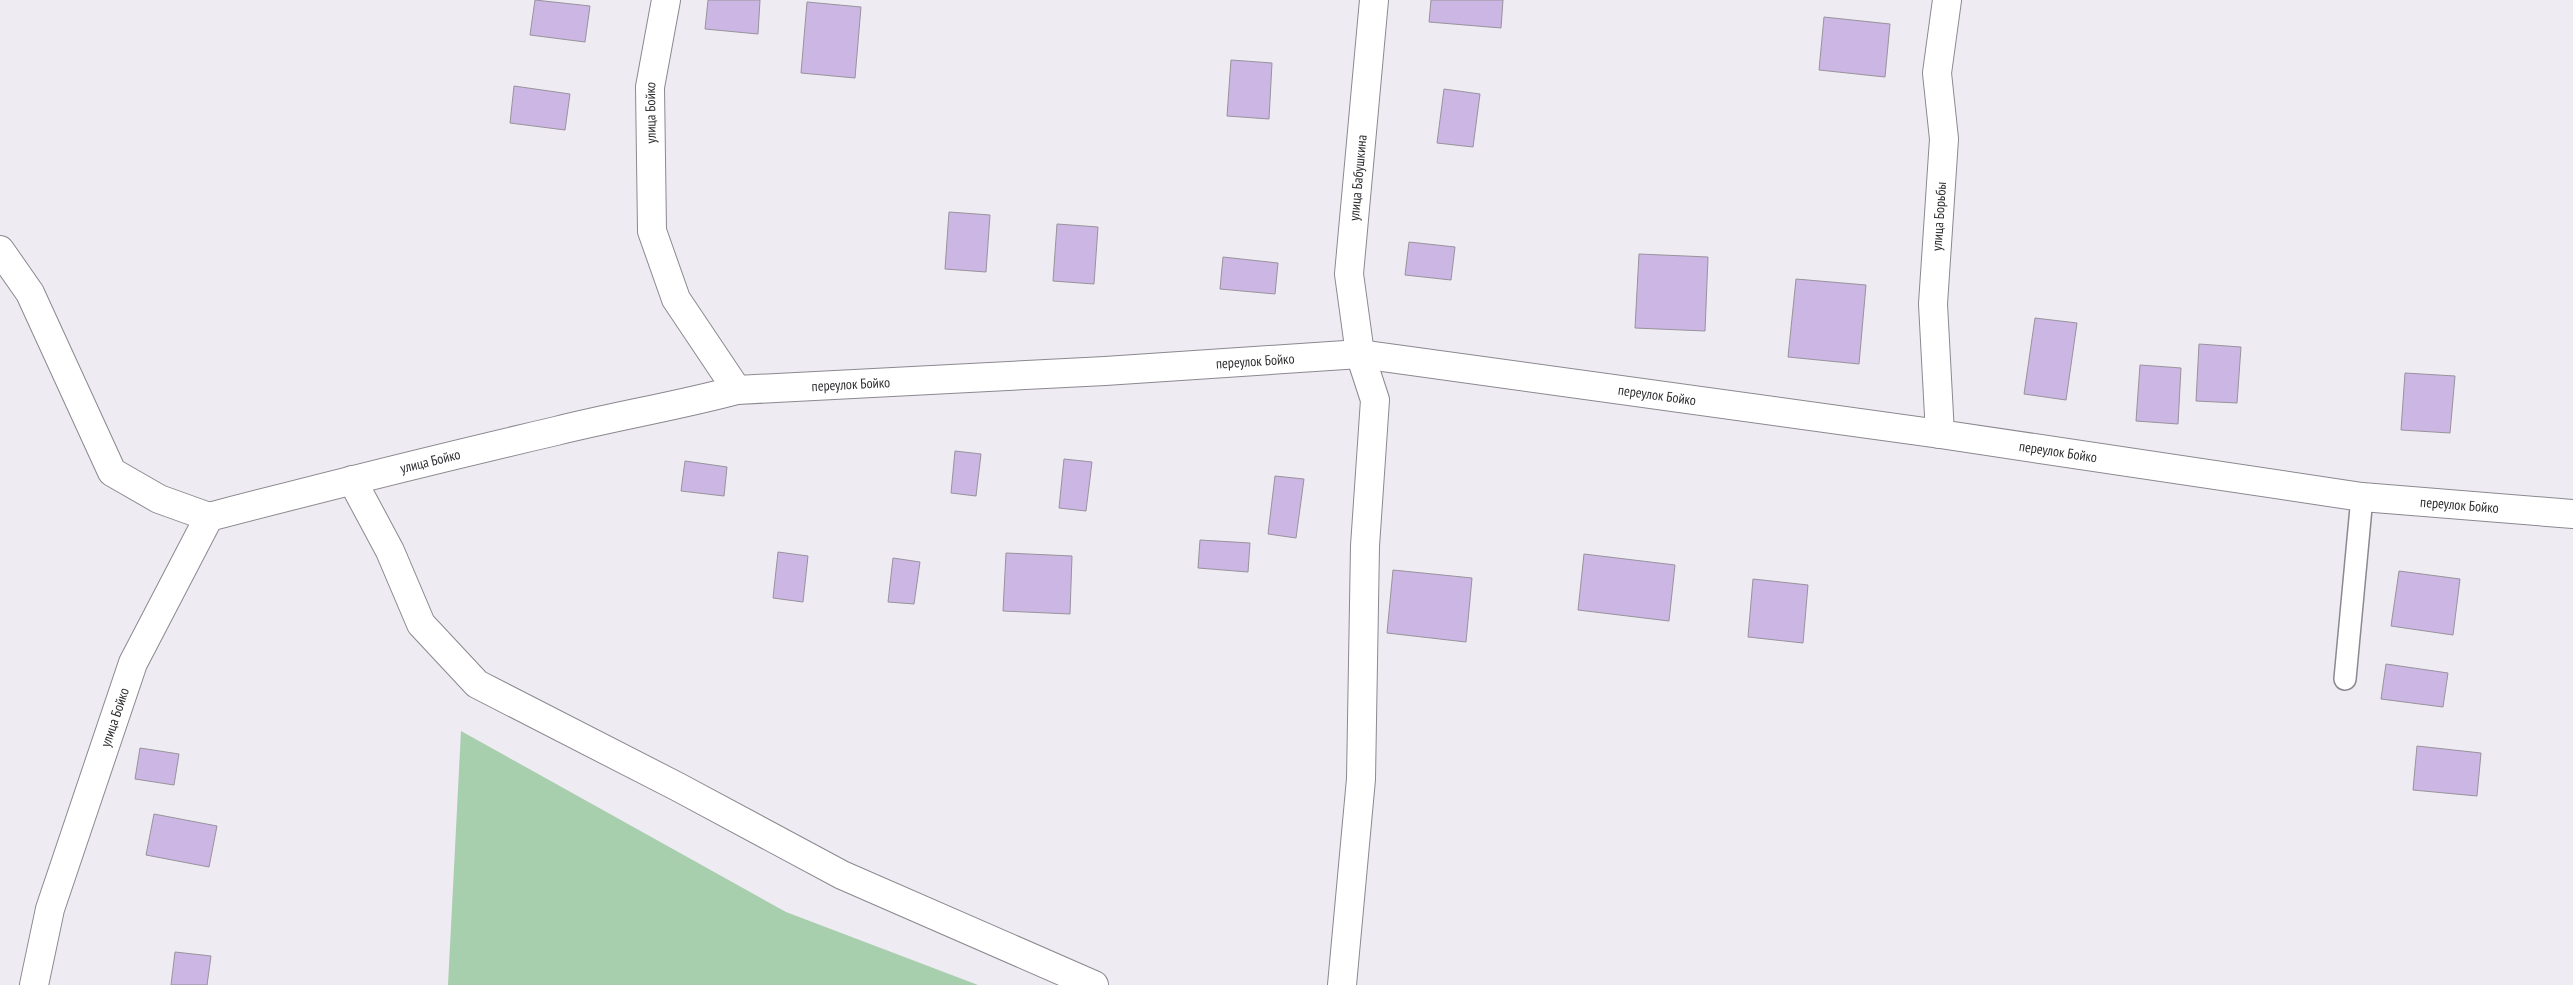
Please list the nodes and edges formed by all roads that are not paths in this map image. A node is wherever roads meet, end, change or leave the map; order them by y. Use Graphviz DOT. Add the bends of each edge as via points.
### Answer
graph roads {
  1 [pos="666,0"];
  2 [pos="1374,0"];
  3 [pos="1947,0"];
  4 [pos="0,250"];
  5 [pos="1360,354"];
  6 [pos="737,390"];
  7 [pos="1940,434"];
  8 [pos="352,480"];
  9 [pos="2362,497"];
  10 [pos="2573,514"];
  11 [pos="209,516"];
  12 [pos="2345,679"];
  13 [pos="34,985"];
  14 [pos="1094,985"];
  15 [pos="1342,985"];
  1 -- 6 [label="street, улица Бойко" via="650,87 652,231 676,299"];
  2 -- 5 [label="street, улица Бабушкина" via="1349,274"];
  3 -- 7 [label="street, улица Борьбы" via="1937,73 1944,139 1933,304"];
  4 -- 11 [label="street" via="30,293 112,472 160,499"];
  5 -- 6 [label="street, переулок Бойко"];
  5 -- 7 [label="street, переулок Бойко"];
  5 -- 15 [label="street, улица Бабушкина" via="1375,400 1365,546 1361,779"];
  6 -- 8 [label="street, улица Бойко"];
  7 -- 9 [label="street, переулок Бойко"];
  8 -- 11 [label="street, улица Бойко"];
  8 -- 14 [label="street" via="390,551 421,624 476,684 842,874"];
  9 -- 10 [label="street, переулок Бойко"];
  9 -- 12 [label="lane"];
  11 -- 13 [label="street, улица Бойко" via="133,663 50,909"];
}
